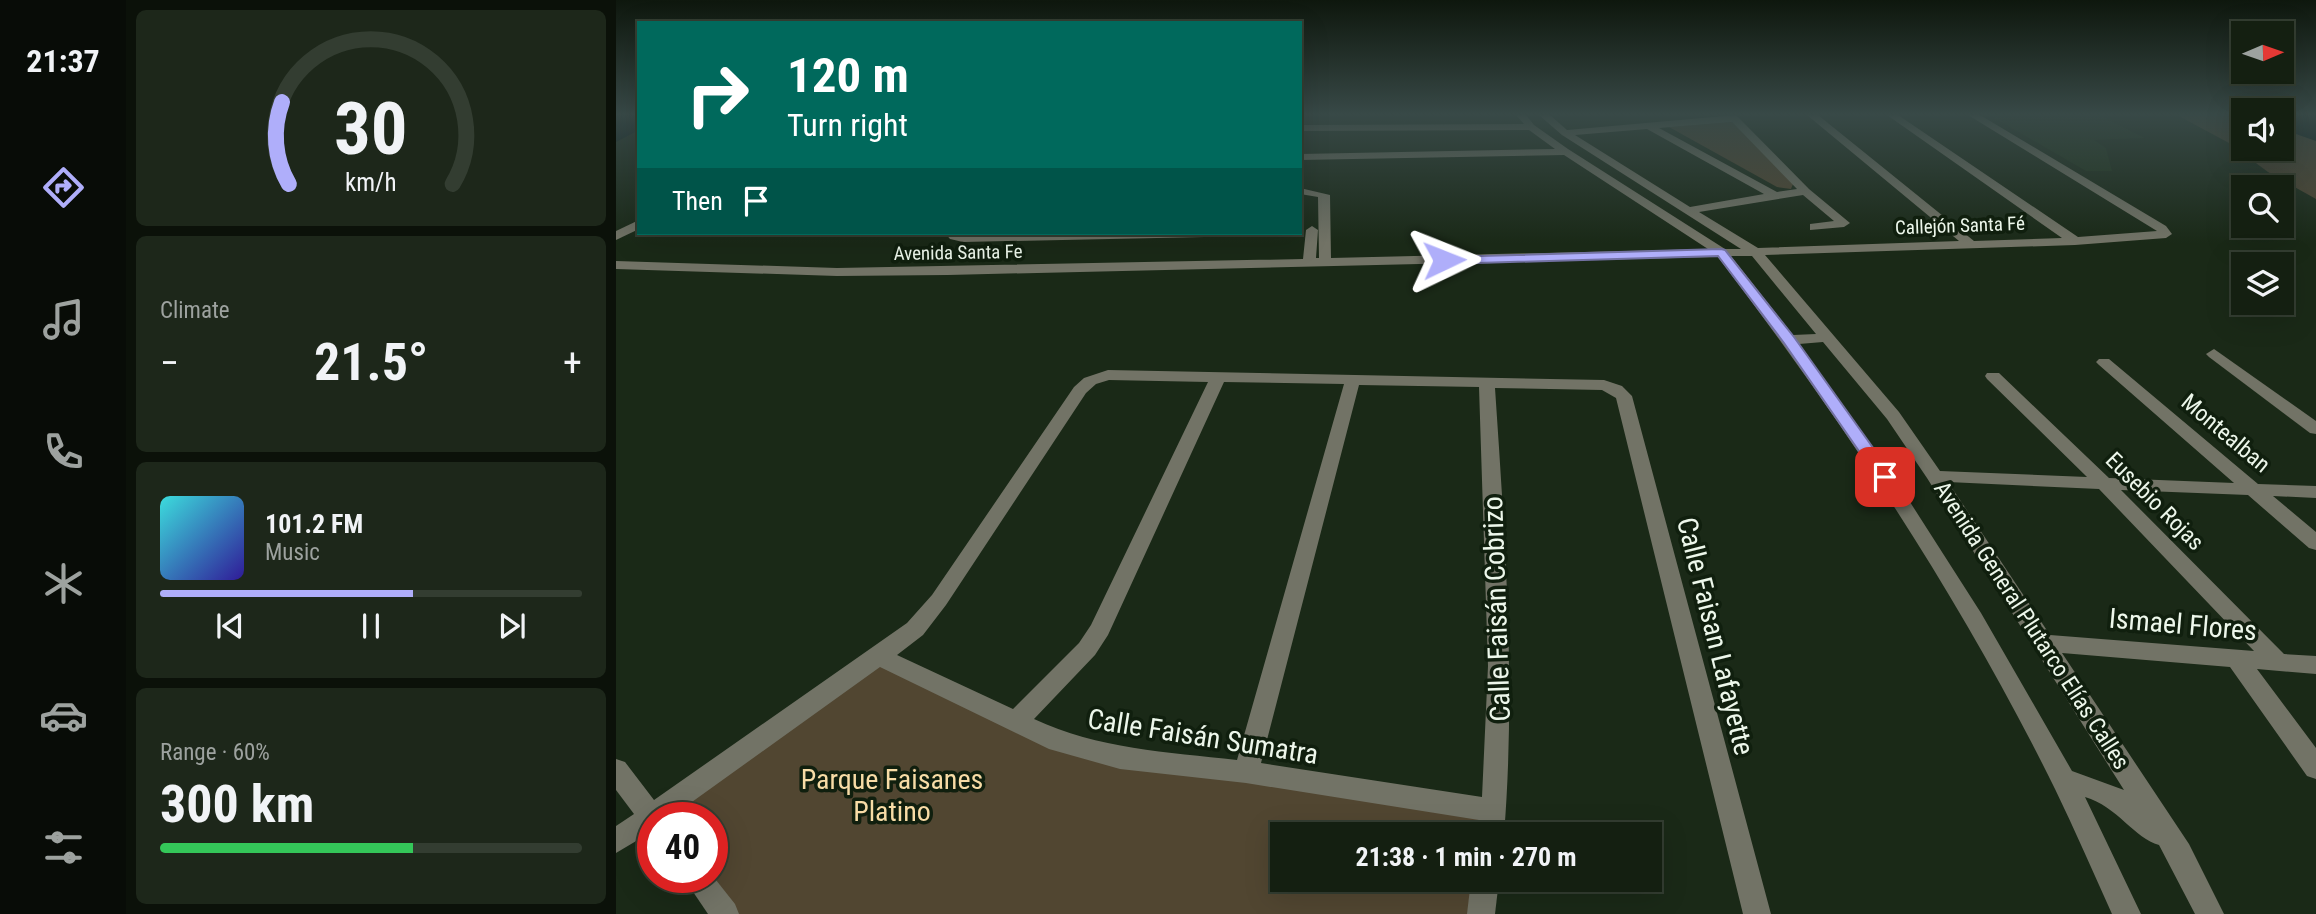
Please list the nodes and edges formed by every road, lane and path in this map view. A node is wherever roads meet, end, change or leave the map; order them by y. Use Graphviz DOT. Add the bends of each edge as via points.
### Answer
graph roads {
  1 [pos="1575,158"];
  2 [pos="1603,158"];
  3 [pos="1706,158"];
  4 [pos="1772,158"];
  5 [pos="1864,158"];
  6 [pos="1954,158"];
  7 [pos="2044,158"];
  8 [pos="1302,191"];
  9 [pos="1805,191"];
  10 [pos="1774,195"];
  11 [pos="1690,210"];
  12 [pos="637,225"];
  13 [pos="1814,227"];
  14 [pos="1313,230"];
  15 [pos="616,236"];
  16 [pos="2074,241"];
  17 [pos="1970,244"];
  18 [pos="1721,252"];
  19 [pos="1755,252"];
  20 [pos="1309,262"];
  21 [pos="1325,262"];
  22 [pos="616,265"];
  23 [pos="1829,337"];
  24 [pos="1789,340"];
  25 [pos="2214,354"];
  26 [pos="2104,362"];
  27 [pos="1993,376"];
  28 [pos="1218,377"];
  29 [pos="1353,379"];
  30 [pos="1487,382"];
  31 [pos="2316,429"];
  32 [pos="1934,476"];
  33 [pos="2104,483"];
  34 [pos="2254,488"];
  35 [pos="2316,492"];
  36 [pos="2316,543"];
  37 [pos="2044,643"];
  38 [pos="879,656"];
  39 [pos="2237,659"];
  40 [pos="2279,663"];
  41 [pos="2316,665"];
  42 [pos="1016,722"];
  43 [pos="2316,768"];
  44 [pos="616,771"];
  45 [pos="1246,772"];
  46 [pos="2064,781"];
  47 [pos="640,802"];
  48 [pos="674,802"];
  49 [pos="1487,822"];
  50 [pos="1492,822"];
  51 [pos="637,828"];
  52 [pos="616,841"];
  53 [pos="2179,853"];
  54 [pos="1484,892"];
  55 [pos="709,893"];
  56 [pos="725,914"];
  57 [pos="1481,914"];
  58 [pos="1757,914"];
  59 [pos="2127,914"];
  60 [pos="2210,914"];
  1 -- 18 [label="street, Avenida General Plutarco Elías Calles"];
  2 -- 11 [label="street, Avenida General Plutarco Elías Calles"];
  3 -- 10 [label="street"];
  4 -- 9 [label="street"];
  5 -- 17 [label="street"];
  6 -- 16 [label="street"];
  7 -- 16 [label="street, Callejón Santa Fé" via="2166,234"];
  8 -- 14 [label="street" via="1324,195"];
  9 -- 10 [label="street"];
  9 -- 13 [label="street" via="1843,223"];
  10 -- 11 [label="street"];
  11 -- 19 [label="street, Avenida General Plutarco Elías Calles"];
  12 -- 15 [label="street"];
  14 -- 20 [label="street"];
  14 -- 21 [label="street"];
  16 -- 17 [label="street, Callejón Santa Fé"];
  17 -- 19 [label="street, Callejón Santa Fé"];
  18 -- 19 [label="street, Callejón Santa Fé"];
  18 -- 21 [label="street, Avenida Santa Fe"];
  18 -- 24 [label="street, Avenida General Plutarco Elías Calles"];
  19 -- 23 [label="street, Avenida General Plutarco Elías Calles"];
  20 -- 21 [label="street, Avenida Santa Fe"];
  20 -- 22 [label="street, Avenida Santa Fe" via="887,272"];
  23 -- 24 [label="street"];
  23 -- 32 [label="street, Avenida General Plutarco Elías Calles"];
  24 -- 46 [label="street, Avenida General Plutarco Elías Calles" via="1892,488 1973,619"];
  25 -- 31 [label="street"];
  26 -- 34 [label="street, Montealban"];
  27 -- 33 [label="street, Eusebio Rojas"];
  28 -- 29 [label="street"];
  28 -- 38 [label="street" via="1108,375 1090,381 939,600 915,629"];
  28 -- 42 [label="street" via="1100,629 1087,649"];
  29 -- 30 [label="street"];
  29 -- 45 [label="street"];
  30 -- 50 [label="street, Calle Faisán Cobrizo" via="1501,741"];
  30 -- 58 [label="street, Calle Faisan Lafayette" via="1604,384 1624,396"];
  32 -- 33 [label="street"];
  32 -- 37 [label="street, Avenida General Plutarco Elías Calles"];
  33 -- 34 [label="street"];
  33 -- 40 [label="street, Eusebio Rojas"];
  34 -- 35 [label="street"];
  34 -- 36 [label="street, Montealban"];
  37 -- 39 [label="street, Ismael Flores"];
  37 -- 53 [label="street, Avenida General Plutarco Elías Calles"];
  38 -- 42 [label="street, Calle Faisán Sumatra"];
  38 -- 48 [label="street"];
  39 -- 40 [label="street, Ismael Flores"];
  39 -- 43 [label="street"];
  40 -- 41 [label="street, Ismael Flores"];
  42 -- 45 [label="street, Calle Faisán Sumatra" via="1058,742 1120,758"];
  44 -- 47 [label="street"];
  45 -- 49 [label="street, Calle Faisán Sumatra"];
  46 -- 53 [label="street" via="2094,786 2116,797"];
  46 -- 59 [label="street, Avenida General Plutarco Elías Calles"];
  51 -- 52 [label="street"];
  53 -- 60 [label="street, Avenida General Plutarco Elías Calles"];
  54 -- 57 [label="street"];
  55 -- 56 [label="street"];
}
